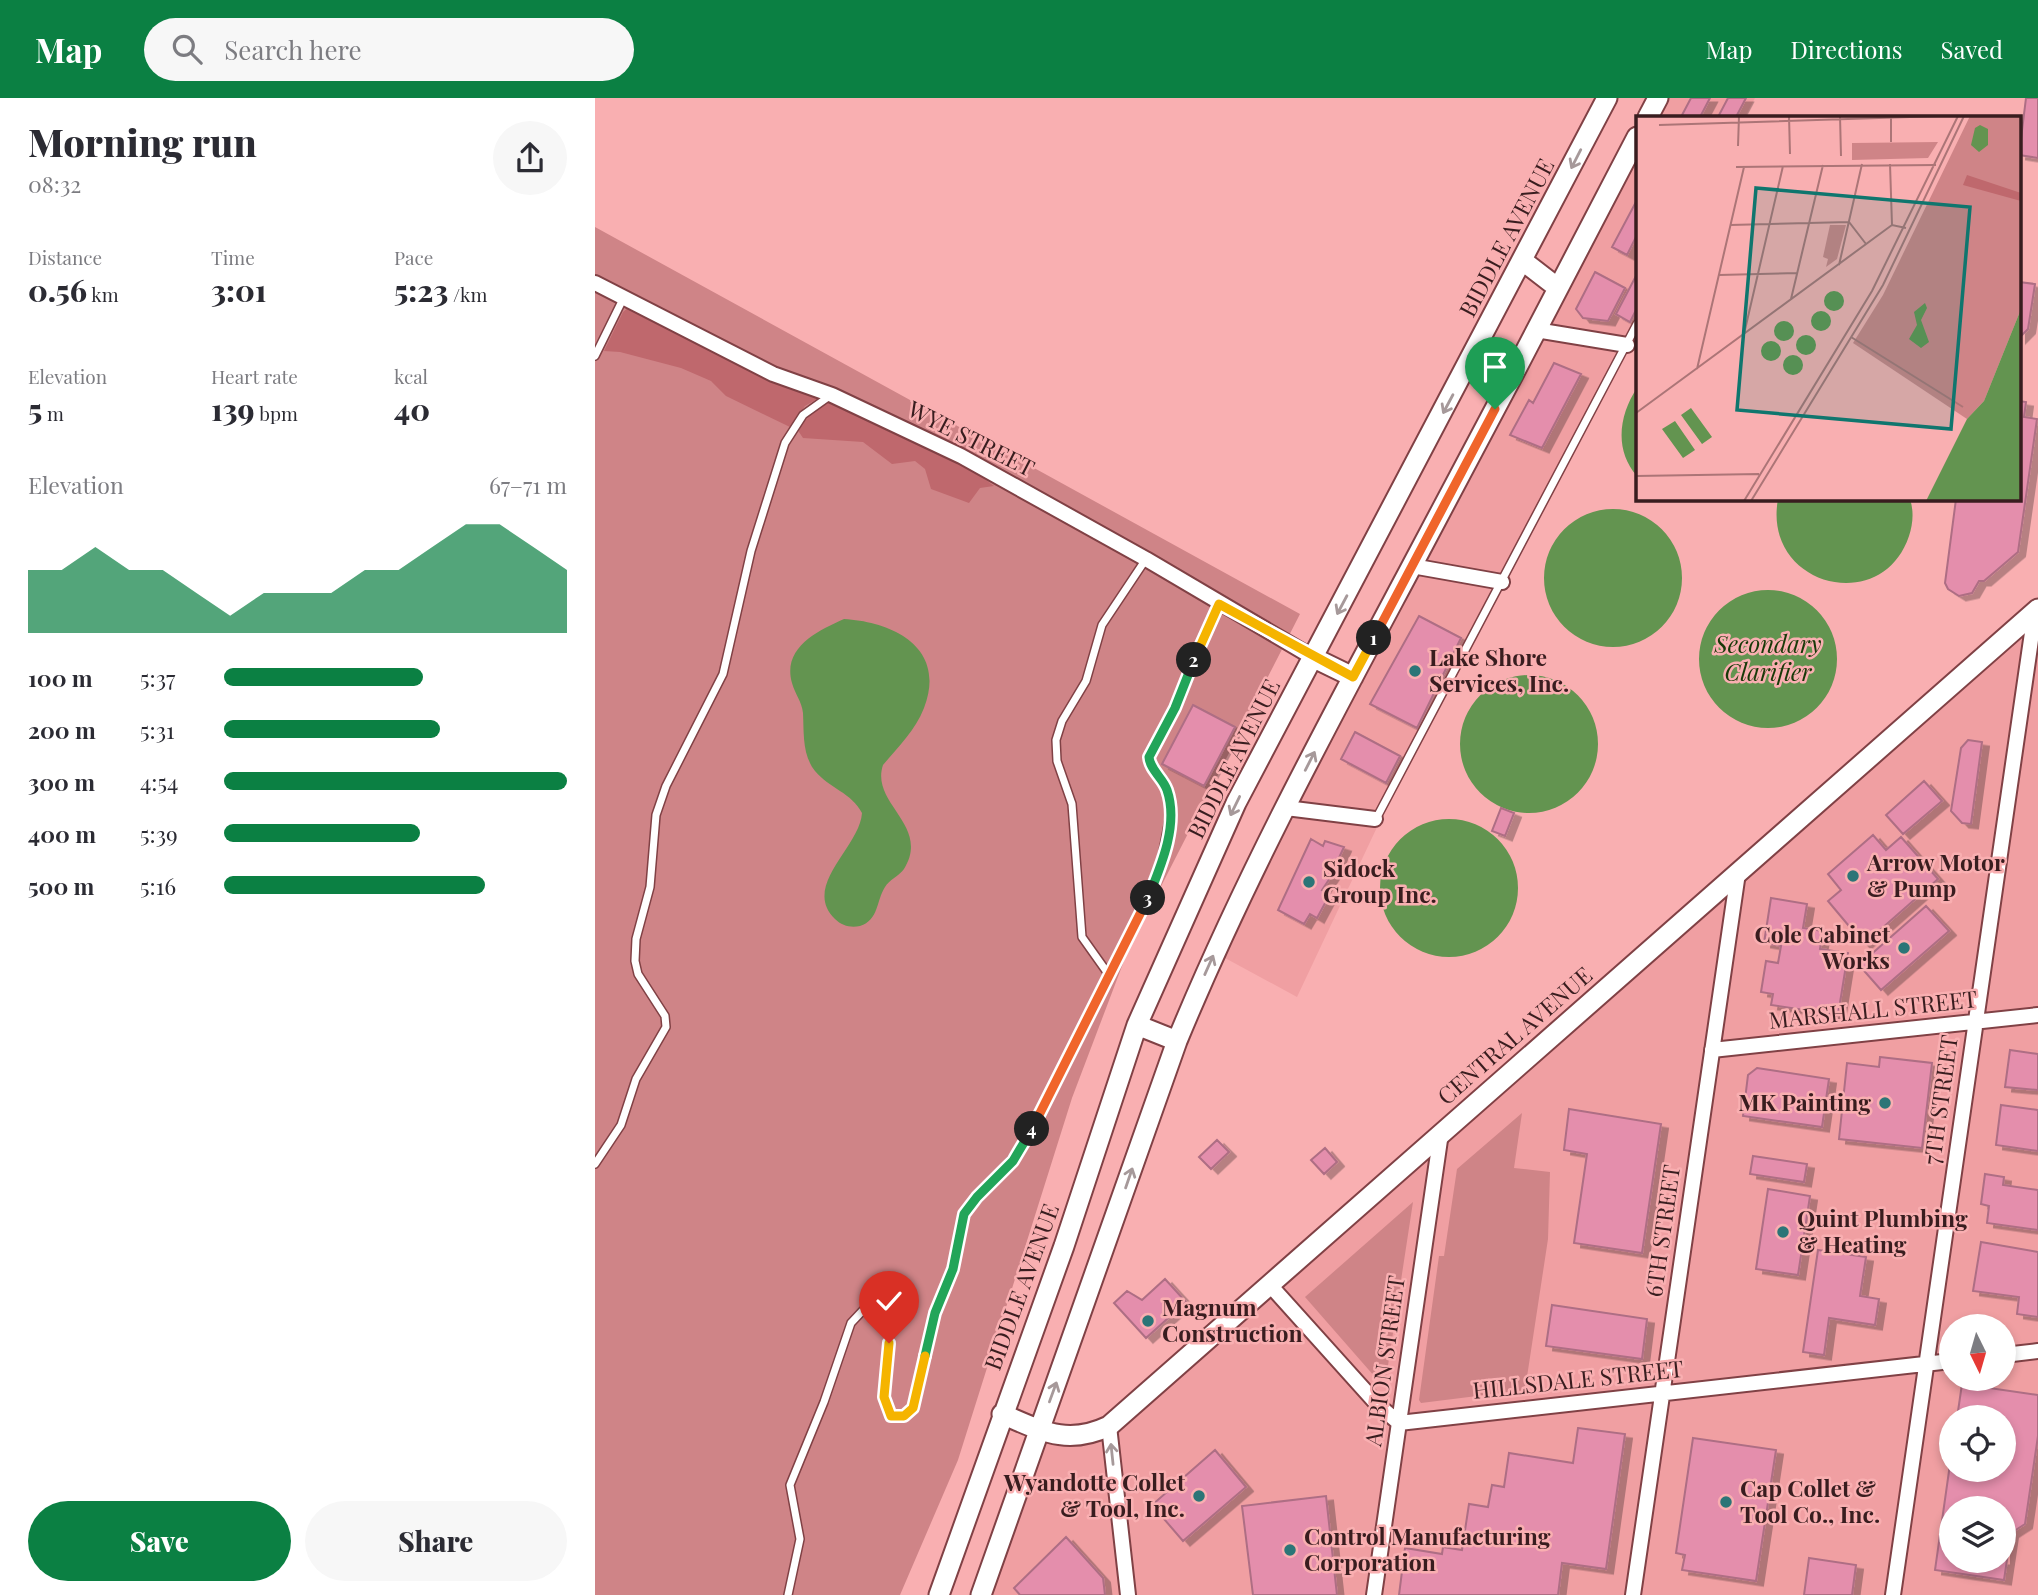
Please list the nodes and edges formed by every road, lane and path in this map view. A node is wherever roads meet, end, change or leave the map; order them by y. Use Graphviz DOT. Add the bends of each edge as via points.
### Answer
graph roads {
  1 [pos="1607,98"];
  2 [pos="1658,98"];
  3 [pos="1649,116"];
  4 [pos="1636,139"];
  5 [pos="1523,261"];
  6 [pos="595,283"];
  7 [pos="1558,288"];
  8 [pos="625,296"];
  9 [pos="1636,326"];
  10 [pos="1536,330"];
  11 [pos="1627,345"];
  12 [pos="595,356"];
  13 [pos="832,395"];
  14 [pos="1146,559"];
  15 [pos="1412,566"];
  16 [pos="1502,582"];
  17 [pos="1219,604"];
  18 [pos="2036,610"];
  19 [pos="1314,658"];
  20 [pos="1353,677"];
  21 [pos="1286,808"];
  22 [pos="1375,820"];
  23 [pos="1738,873"];
  24 [pos="1118,960"];
  25 [pos="1097,962"];
  26 [pos="1109,975"];
  27 [pos="1102,991"];
  28 [pos="2038,1015"];
  29 [pos="1975,1022"];
  30 [pos="1137,1025"];
  31 [pos="1177,1041"];
  32 [pos="1712,1050"];
  33 [pos="1441,1133"];
  34 [pos="595,1164"];
  35 [pos="1269,1284"];
  36 [pos="2038,1351"];
  37 [pos="2016,1354"];
  38 [pos="1939,1362"];
  39 [pos="1926,1364"];
  40 [pos="1662,1394"];
  41 [pos="1002,1414"];
  42 [pos="1399,1423"];
  43 [pos="1109,1426"];
  44 [pos="1039,1429"];
  45 [pos="986,1592"];
  46 [pos="787,1595"];
  47 [pos="939,1595"];
  48 [pos="1128,1595"];
  49 [pos="1374,1595"];
  50 [pos="1633,1595"];
  51 [pos="1893,1595"];
  1 -- 5 [label="main road, BIDDLE AVENUE, one-way"];
  2 -- 3 [label="main road"];
  4 -- 7 [label="main road"];
  5 -- 7 [label="main road"];
  5 -- 19 [label="main road, BIDDLE AVENUE, one-way"];
  6 -- 8 [label="street, WYE STREET"];
  7 -- 10 [label="main road"];
  8 -- 12 [label="lane"];
  8 -- 13 [label="street, WYE STREET" via="773,373"];
  9 -- 11 [label="lane"];
  10 -- 11 [label="street"];
  10 -- 15 [label="main road"];
  11 -- 16 [label="lane"];
  13 -- 14 [label="street, WYE STREET" via="961,457"];
  13 -- 34 [label="lane" via="803,415 785,443 751,551 723,674 656,815 652,875 635,961 638,974 665,1016 666,1027 636,1079 621,1125"];
  14 -- 17 [label="street, WYE STREET"];
  14 -- 25 [label="lane" via="1102,625 1086,681 1056,740 1056,761 1072,804 1081,937"];
  15 -- 16 [label="street"];
  15 -- 20 [label="main road"];
  16 -- 22 [label="lane"];
  17 -- 19 [label="street, WYE STREET"];
  17 -- 24 [label="lane" via="1149,757 1165,784 1173,813 1151,889"];
  18 -- 23 [label="main road, CENTRAL AVENUE"];
  18 -- 29 [label="street, 7TH STREET"];
  19 -- 20 [label="main road"];
  19 -- 30 [label="main road, BIDDLE AVENUE, one-way" via="1236,803"];
  21 -- 20 [label="main road, one-way"];
  21 -- 22 [label="street"];
  31 -- 21 [label="main road, one-way" via="1227,924"];
  23 -- 32 [label="street, 6TH STREET"];
  23 -- 33 [label="main road, CENTRAL AVENUE"];
  24 -- 25 [label="lane" via="1109,965"];
  24 -- 26 [label="lane"];
  25 -- 26 [label="lane"];
  25 -- 27 [label="lane" via="1105,978"];
  26 -- 27 [label="lane"];
  27 -- 46 [label="lane" via="1022,1147 964,1214 953,1269 935,1313 917,1397 909,1413 891,1416 885,1404 891,1329 887,1312 867,1306 851,1323 790,1485 800,1539"];
  28 -- 29 [label="street, MARSHALL STREET"];
  29 -- 32 [label="street, MARSHALL STREET"];
  29 -- 39 [label="street, 7TH STREET"];
  30 -- 31 [label="main road"];
  30 -- 41 [label="main road, BIDDLE AVENUE" via="1065,1247"];
  44 -- 31 [label="main road, one-way"];
  32 -- 40 [label="street, 6TH STREET"];
  33 -- 35 [label="main road, CENTRAL AVENUE"];
  33 -- 42 [label="street, ALBION STREET"];
  35 -- 42 [label="street" via="1377,1405"];
  35 -- 43 [label="main road, CENTRAL AVENUE"];
  36 -- 37 [label="street"];
  38 -- 39 [label="street, HILLSDALE STREET"];
  39 -- 40 [label="street, HILLSDALE STREET"];
  39 -- 51 [label="street, 7TH STREET"];
  40 -- 42 [label="street, HILLSDALE STREET"];
  40 -- 50 [label="street, 6TH STREET"];
  41 -- 44 [label="main road, CENTRAL AVENUE"];
  41 -- 47 [label="main road, BIDDLE AVENUE"];
  42 -- 49 [label="street, ALBION STREET"];
  43 -- 44 [label="main road, CENTRAL AVENUE" via="1088,1436 1063,1436"];
  48 -- 43 [label="street, one-way"];
  44 -- 45 [label="main road"];
}
